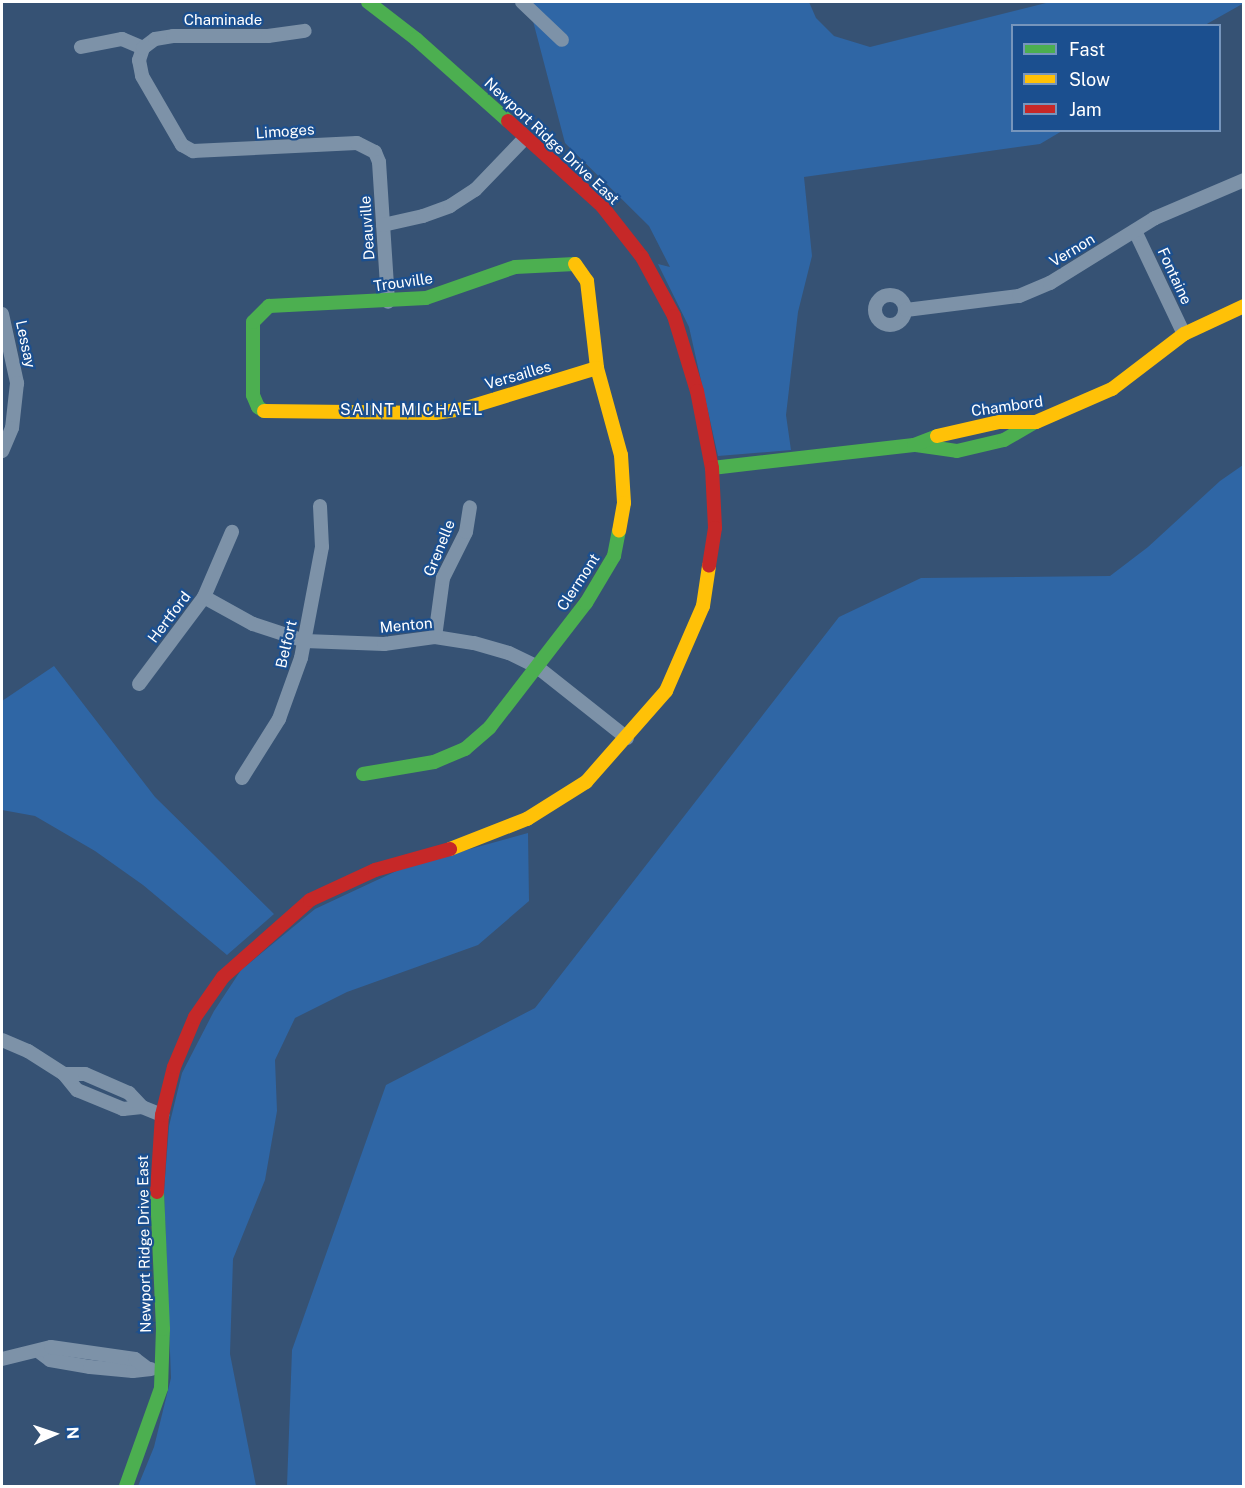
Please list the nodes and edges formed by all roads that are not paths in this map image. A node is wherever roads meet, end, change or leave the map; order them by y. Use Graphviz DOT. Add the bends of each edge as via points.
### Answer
graph roads {
  1 [pos="368,2"];
  2 [pos="522,2"];
  3 [pos="305,31"];
  4 [pos="562,40"];
  5 [pos="81,47"];
  6 [pos="143,48"];
  7 [pos="525,138"];
  8 [pos="375,152"];
  9 [pos="1244,180"];
  10 [pos="383,225"];
  11 [pos="1135,231"];
  12 [pos="573,262"];
  13 [pos="388,302"];
  14 [pos="1244,306"];
  15 [pos="906,310"];
  16 [pos="2,314"];
  17 [pos="1184,334"];
  18 [pos="597,368"];
  19 [pos="267,412"];
  20 [pos="1036,422"];
  21 [pos="984,424"];
  22 [pos="988,444"];
  23 [pos="914,445"];
  24 [pos="2,451"];
  25 [pos="712,468"];
  26 [pos="320,506"];
  27 [pos="470,507"];
  28 [pos="232,532"];
  29 [pos="204,597"];
  30 [pos="435,637"];
  31 [pos="305,640"];
  32 [pos="537,666"];
  33 [pos="139,684"];
  34 [pos="627,738"];
  35 [pos="363,774"];
  36 [pos="242,778"];
  37 [pos="2,1040"];
  38 [pos="162,1115"];
  39 [pos="2,1359"];
  40 [pos="162,1370"];
  41 [pos="126,1486"];
  1 -- 7 [label="street, Newport Ridge Drive East" via="416,39"];
  2 -- 4 [label="street"];
  3 -- 6 [label="street, Chaminade" via="268,36 173,36 155,39"];
  5 -- 6 [label="street" via="122,39"];
  6 -- 8 [label="street, Limoges" via="139,60 142,76 182,145 193,151 357,143 368,145"];
  7 -- 10 [label="street" via="475,190 450,206"];
  7 -- 25 [label="street, Newport Ridge Drive East" via="602,206 642,257 674,316 697,391"];
  8 -- 10 [label="street, Deauville"];
  9 -- 11 [label="street, Vernon" via="1155,218"];
  10 -- 13 [label="street, Deauville"];
  11 -- 15 [label="street, Vernon" via="1050,283 1019,296"];
  11 -- 17 [label="street, Fontaine"];
  12 -- 13 [label="street, Trouville" via="515,267 426,298"];
  12 -- 18 [label="street, Clermont" via="587,281"];
  13 -- 19 [label="street, Trouville" via="269,306 258,313 253,322 253,395 258,407"];
  14 -- 17 [label="street, Chambord"];
  16 -- 24 [label="street, Lessay" via="17,383 12,428"];
  17 -- 20 [label="street, Chambord" via="1112,389"];
  18 -- 19 [label="street, Versailles" via="444,412"];
  18 -- 32 [label="street, Clermont" via="621,454 622,513 614,556 586,603"];
  20 -- 21 [label="street, Chambord"];
  20 -- 22 [label="street"];
  21 -- 22 [label="street"];
  21 -- 23 [label="street, Chambord" via="953,430"];
  22 -- 23 [label="street" via="957,451"];
  23 -- 25 [label="street, Chambord"];
  25 -- 34 [label="street, Newport Ridge Drive East" via="715,528 703,606 666,691"];
  26 -- 31 [label="street, Belfort" via="322,547"];
  27 -- 30 [label="street, Grenelle" via="466,532 443,578"];
  28 -- 29 [label="street, Hertford"];
  29 -- 31 [label="street, Menton" via="253,624"];
  29 -- 33 [label="street, Hertford"];
  30 -- 31 [label="street, Menton" via="384,644"];
  30 -- 32 [label="street, Menton" via="474,643"];
  31 -- 36 [label="street, Belfort" via="279,720"];
  32 -- 34 [label="street, Menton"];
  32 -- 35 [label="street, Clermont" via="508,706 465,749 434,762"];
  34 -- 38 [label="street, Newport Ridge Drive East" via="586,782 527,819 466,845 375,870 310,900 266,935 223,977 195,1017 174,1066"];
  37 -- 38 [label="street" via="64,1074 77,1090 123,1109 142,1107"];
  38 -- 40 [label="street, Newport Ridge Drive East" via="156,1164"];
  39 -- 40 [label="street" via="38,1351 50,1360 90,1367"];
  40 -- 41 [label="street, Newport Ridge Drive East" via="148,1432"];
}
